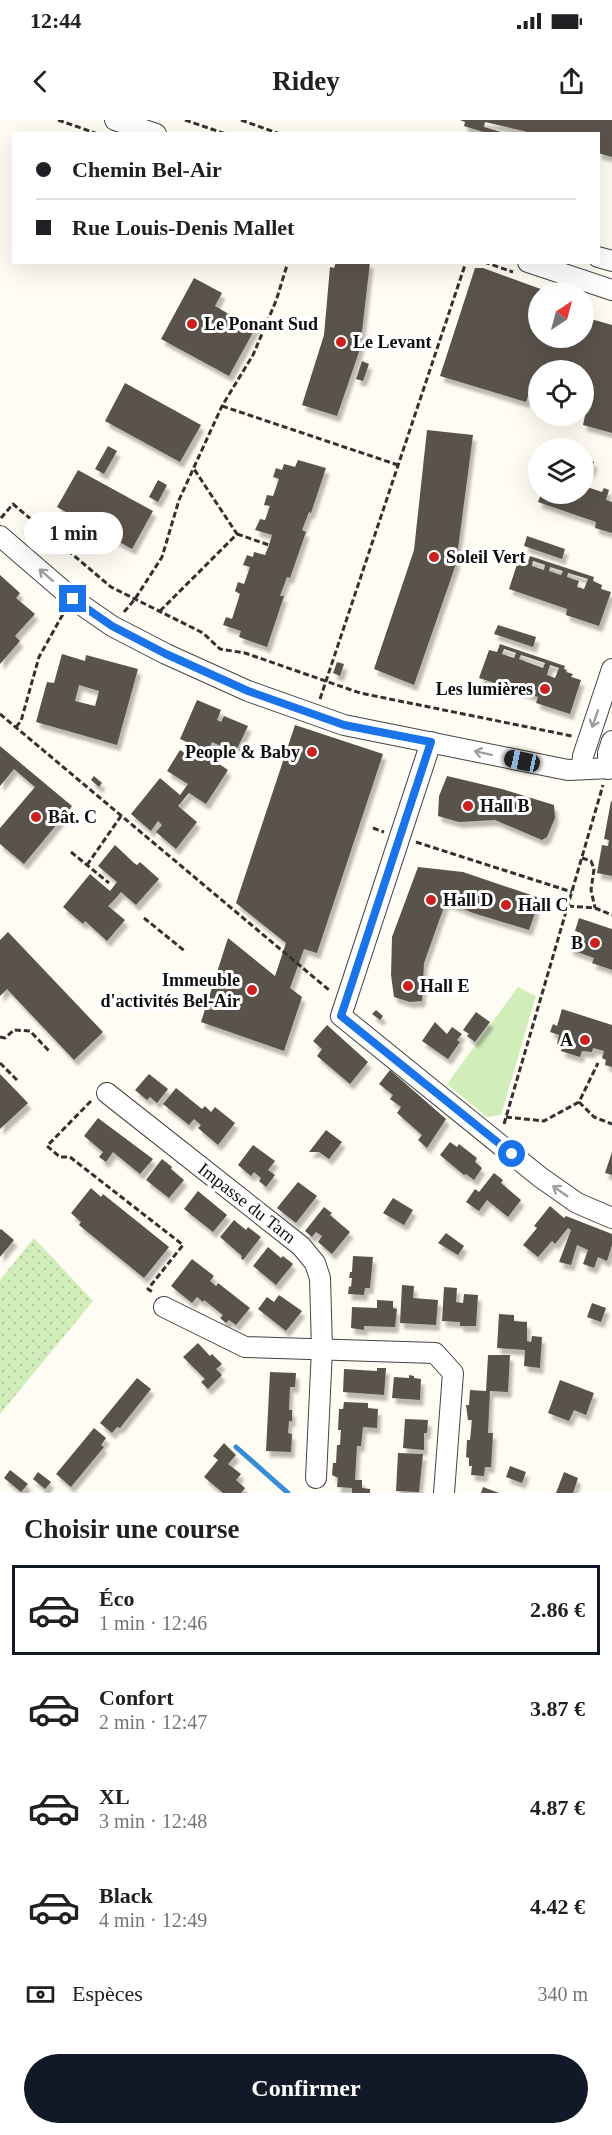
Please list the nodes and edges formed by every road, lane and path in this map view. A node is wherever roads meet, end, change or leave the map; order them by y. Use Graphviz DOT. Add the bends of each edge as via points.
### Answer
graph roads {
  1 [pos="58,120"];
  2 [pos="115,120"];
  3 [pos="185,120"];
  4 [pos="241,120"];
  5 [pos="92,132"];
  6 [pos="150,132"];
  7 [pos="220,132"];
  8 [pos="274,132"];
  9 [pos="287,264"];
  10 [pos="465,264"];
  11 [pos="534,264"];
  12 [pos="612,290"];
  13 [pos="222,406"];
  14 [pos="398,465"];
  15 [pos="194,469"];
  16 [pos="0,519"];
  17 [pos="237,534"];
  18 [pos="0,536"];
  19 [pos="269,545"];
  20 [pos="73,599"];
  21 [pos="135,599"];
  22 [pos="160,611"];
  23 [pos="112,626"];
  24 [pos="612,669"];
  25 [pos="326,681"];
  26 [pos="0,714"];
  27 [pos="315,715"];
  28 [pos="16,727"];
  29 [pos="588,740"];
  30 [pos="612,741"];
  31 [pos="431,742"];
  32 [pos="610,768"];
  33 [pos="582,769"];
  34 [pos="121,816"];
  35 [pos="373,828"];
  36 [pos="400,837"];
  37 [pos="71,852"];
  38 [pos="582,858"];
  39 [pos="87,865"];
  40 [pos="109,883"];
  41 [pos="572,892"];
  42 [pos="567,906"];
  43 [pos="595,908"];
  44 [pos="612,915"];
  45 [pos="144,918"];
  46 [pos="186,952"];
  47 [pos="343,1010"];
  48 [pos="0,1037"];
  49 [pos="50,1052"];
  50 [pos="0,1063"];
  51 [pos="598,1063"];
  52 [pos="19,1082"];
  53 [pos="101,1095"];
  54 [pos="579,1102"];
  55 [pos="506,1117"];
  56 [pos="612,1124"];
  57 [pos="498,1143"];
  58 [pos="612,1218"];
  59 [pos="164,1307"];
  60 [pos="322,1349"];
  61 [pos="316,1478"];
  62 [pos="444,1493"];
  1 -- 5 [label="path"];
  2 -- 6 [label="street"];
  3 -- 7 [label="path"];
  4 -- 8 [label="path"];
  9 -- 13 [label="path" via="253,355"];
  10 -- 14 [label="path"];
  11 -- 12 [label="street"];
  13 -- 14 [label="path"];
  13 -- 15 [label="path"];
  14 -- 25 [label="path"];
  15 -- 17 [label="path"];
  15 -- 21 [label="path" via="179,500 162,557"];
  16 -- 21 [label="path" via="13,504 111,587"];
  17 -- 19 [label="path"];
  17 -- 22 [label="path"];
  20 -- 18 [label="street, one-way"];
  20 -- 23 [label="street"];
  20 -- 28 [label="path" via="39,657"];
  21 -- 22 [label="path"];
  21 -- 23 [label="path"];
  22 -- 25 [label="path" via="203,633 220,649 245,653"];
  23 -- 27 [label="street" via="248,691"];
  24 -- 29 [label="street, one-way"];
  25 -- 27 [label="path"];
  25 -- 29 [label="path" via="360,693"];
  26 -- 28 [label="path"];
  27 -- 31 [label="street" via="344,725"];
  28 -- 34 [label="path"];
  29 -- 33 [label="street"];
  30 -- 32 [label="street" via="608,753"];
  33 -- 31 [label="street, one-way" via="568,770"];
  31 -- 36 [label="street"];
  32 -- 33 [label="street"];
  32 -- 38 [label="path"];
  34 -- 39 [label="path"];
  34 -- 47 [label="path"];
  35 -- 36 [label="path"];
  36 -- 41 [label="path"];
  36 -- 47 [label="street"];
  37 -- 39 [label="path"];
  38 -- 41 [label="path"];
  38 -- 43 [label="path" via="591,861 594,869 591,890"];
  39 -- 40 [label="path"];
  41 -- 42 [label="path"];
  42 -- 43 [label="path"];
  42 -- 55 [label="path"];
  43 -- 44 [label="path"];
  45 -- 46 [label="path"];
  47 -- 57 [label="street"];
  48 -- 49 [label="path" via="14,1030 30,1031"];
  50 -- 52 [label="path"];
  51 -- 54 [label="path"];
  53 -- 59 [label="path" via="47,1146 60,1157 70,1157 183,1245 148,1289"];
  53 -- 60 [label="street, Impasse du Tarn" via="301,1246 315,1263 320,1278"];
  54 -- 55 [label="path" via="544,1121"];
  54 -- 56 [label="path" via="594,1117"];
  55 -- 57 [label="path"];
  58 -- 57 [label="street, one-way" via="577,1203"];
  59 -- 60 [label="street" via="245,1347"];
  60 -- 61 [label="street, Impasse du Tarn"];
  60 -- 62 [label="street" via="435,1353 453,1373"];
}
